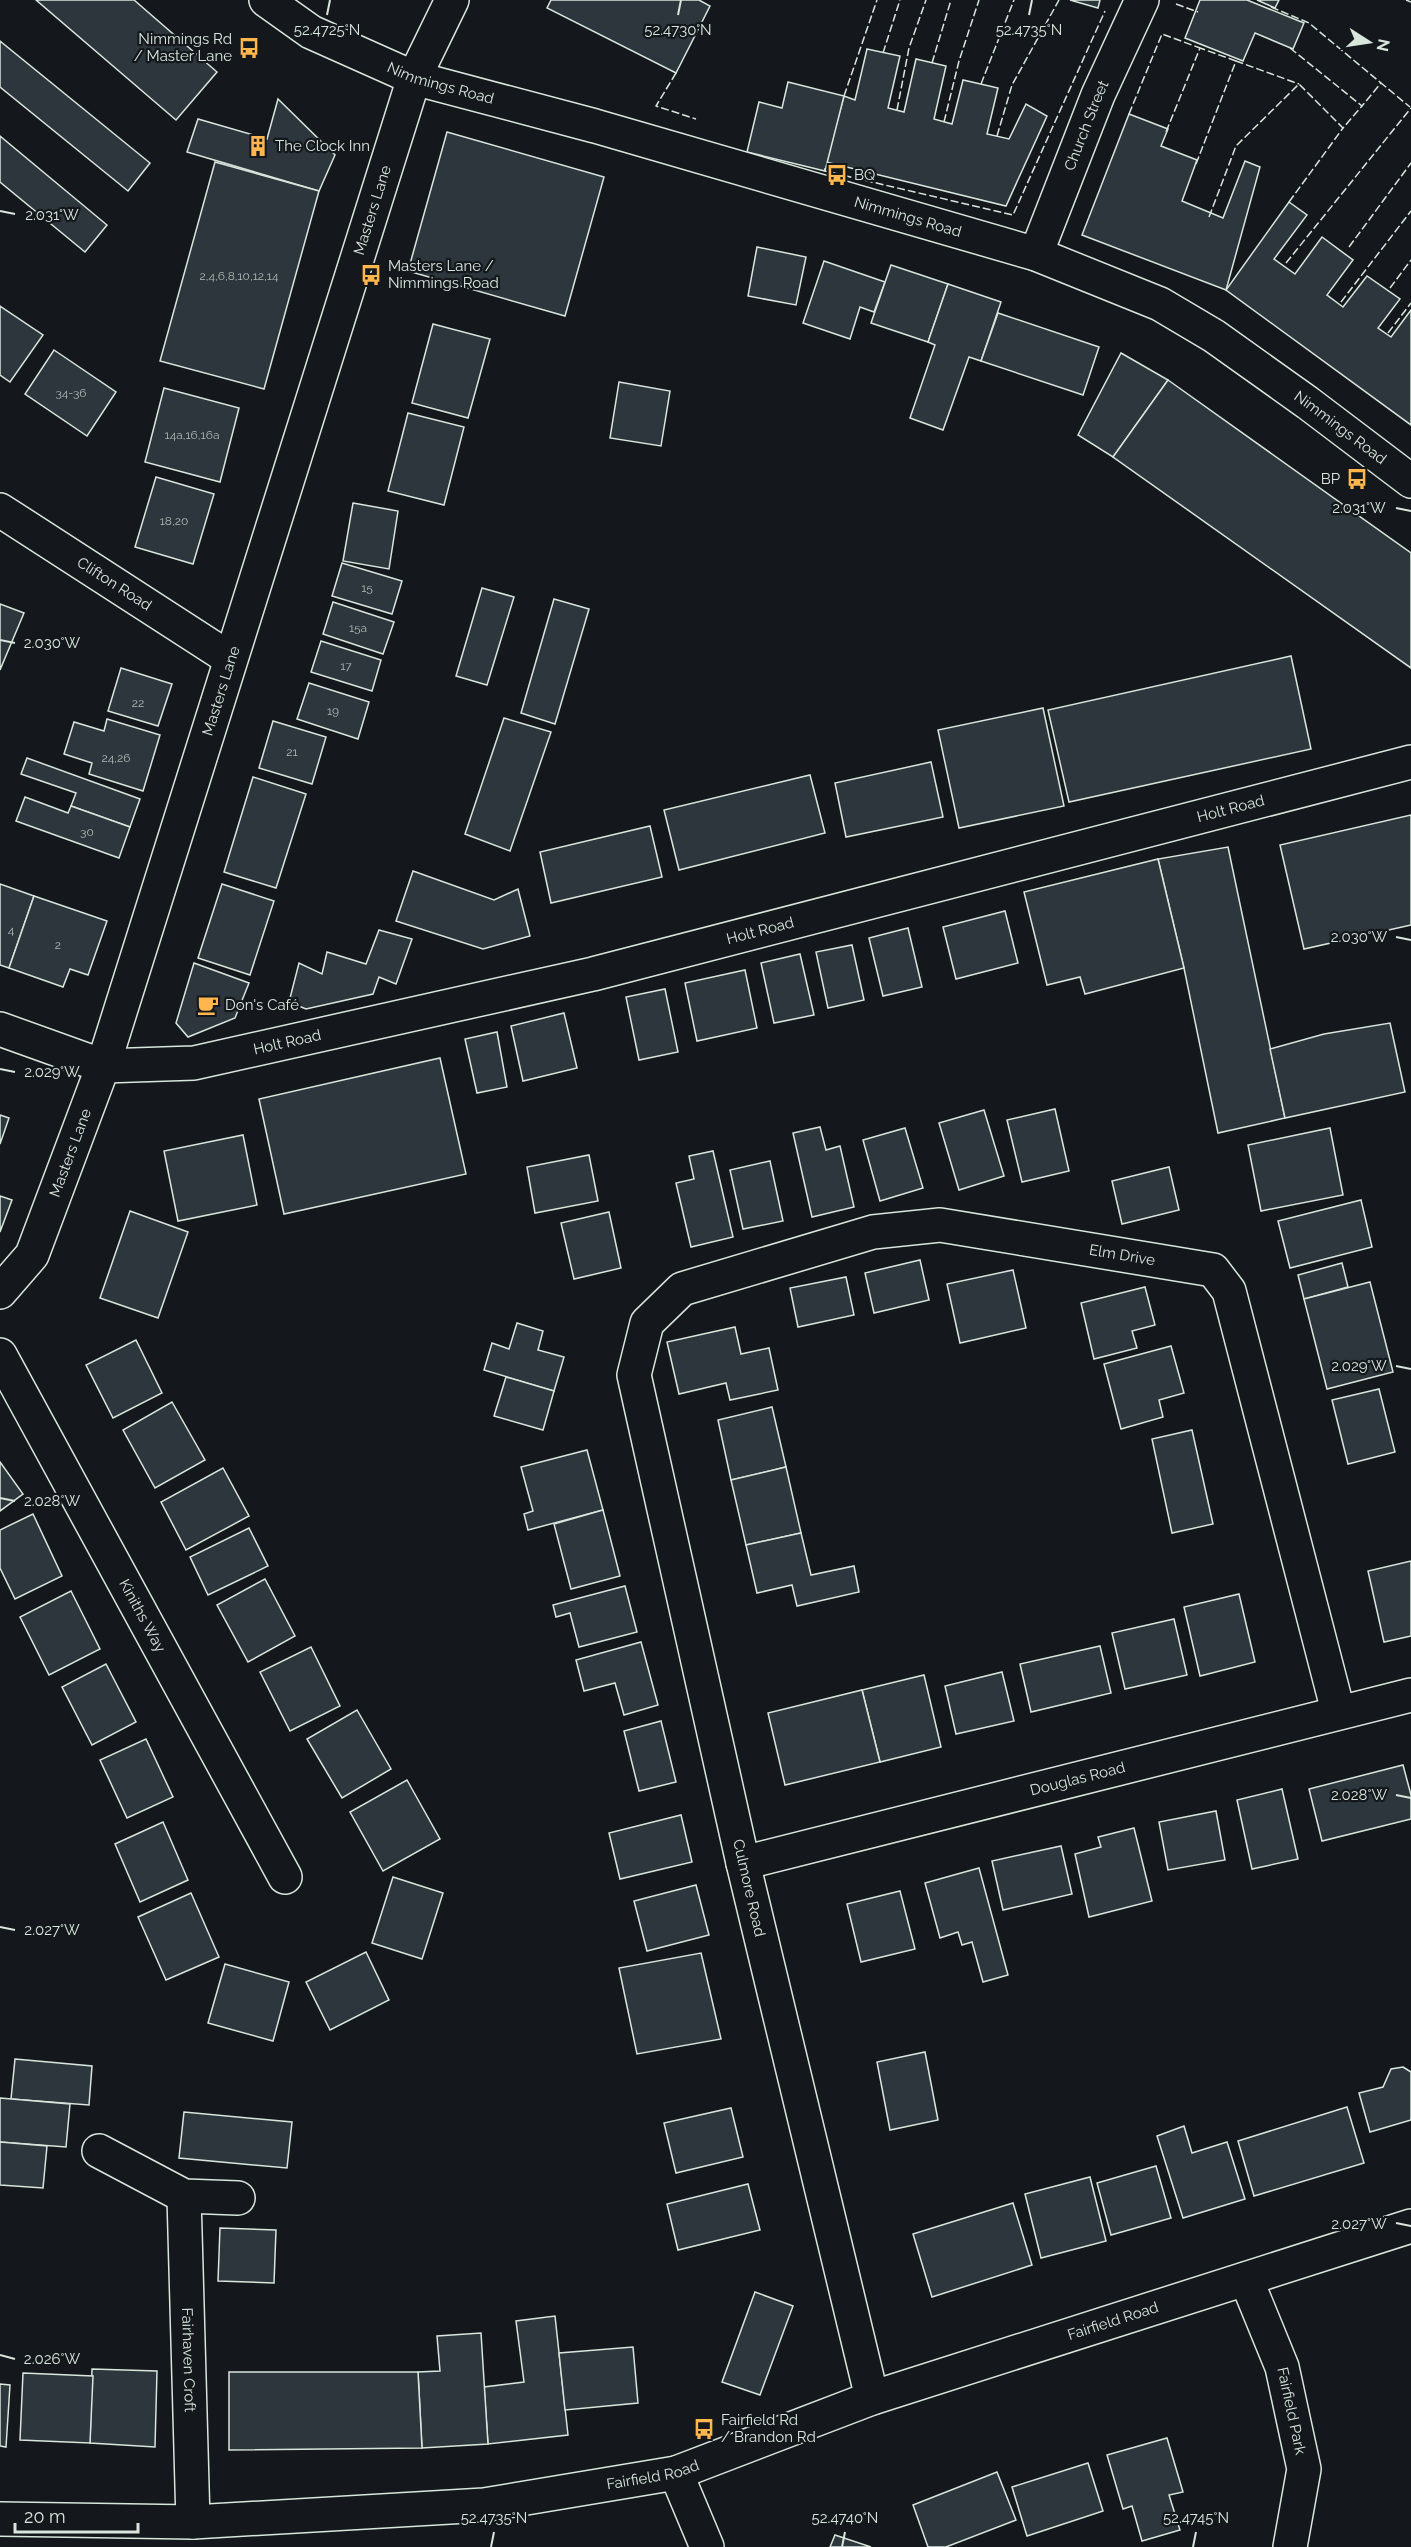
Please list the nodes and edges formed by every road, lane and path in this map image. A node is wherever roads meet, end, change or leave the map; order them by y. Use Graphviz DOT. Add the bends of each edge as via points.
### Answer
graph roads {
  1 [pos="266,0"];
  2 [pos="452,0"];
  3 [pos="1142,0"];
  4 [pos="414,78"];
  5 [pos="1036,254"];
  6 [pos="1411,481"];
  7 [pos="0,510"];
  8 [pos="229,658"];
  9 [pos="1411,762"];
  10 [pos="0,1029"];
  11 [pos="103,1066"];
  12 [pos="0,1292"];
  13 [pos="0,1355"];
  14 [pos="634,1375"];
  15 [pos="1411,1695"];
  16 [pos="1338,1711"];
  17 [pos="743,1863"];
  18 [pos="285,1877"];
  19 [pos="99,2151"];
  20 [pos="184,2196"];
  21 [pos="238,2198"];
  22 [pos="1411,2226"];
  23 [pos="1246,2278"];
  24 [pos="872,2398"];
  25 [pos="676,2473"];
  26 [pos="0,2519"];
  27 [pos="193,2522"];
  28 [pos="707,2547"];
  29 [pos="1290,2547"];
  1 -- 4 [label="street, Nimmings Road" via="311,32"];
  2 -- 4 [label="street, Masters Lane"];
  3 -- 5 [label="street, Church Street" via="1098,95"];
  4 -- 5 [label="street, Nimmings Road" via="606,129"];
  4 -- 8 [label="street, Masters Lane"];
  5 -- 6 [label="street, Nimmings Road" via="1160,304 1214,336"];
  7 -- 8 [label="street, Clifton Road"];
  8 -- 11 [label="street, Masters Lane"];
  9 -- 11 [label="street, Holt Road" via="593,974 194,1063"];
  10 -- 11 [label="street"];
  11 -- 12 [label="street, Masters Lane" via="32,1255"];
  13 -- 18 [label="street, Kiniths Way"];
  14 -- 16 [label="street, Elm Drive" via="647,1323 682,1289 873,1233 940,1225 1213,1270 1229,1291"];
  14 -- 17 [label="street, Culmore Road"];
  15 -- 16 [label="street, Douglas Road"];
  16 -- 17 [label="street, Douglas Road"];
  17 -- 24 [label="street, Culmore Road"];
  19 -- 20 [label="street"];
  20 -- 21 [label="street"];
  20 -- 27 [label="street, Fairhaven Croft"];
  22 -- 23 [label="street, Fairfield Road"];
  23 -- 24 [label="street, Fairfield Road"];
  23 -- 29 [label="street, Fairfield Park" via="1282,2367 1304,2469"];
  24 -- 25 [label="street, Fairfield Road"];
  25 -- 27 [label="street, Fairfield Road" via="484,2505"];
  25 -- 28 [label="street"];
  26 -- 27 [label="street, Fairfield Road"];
}
